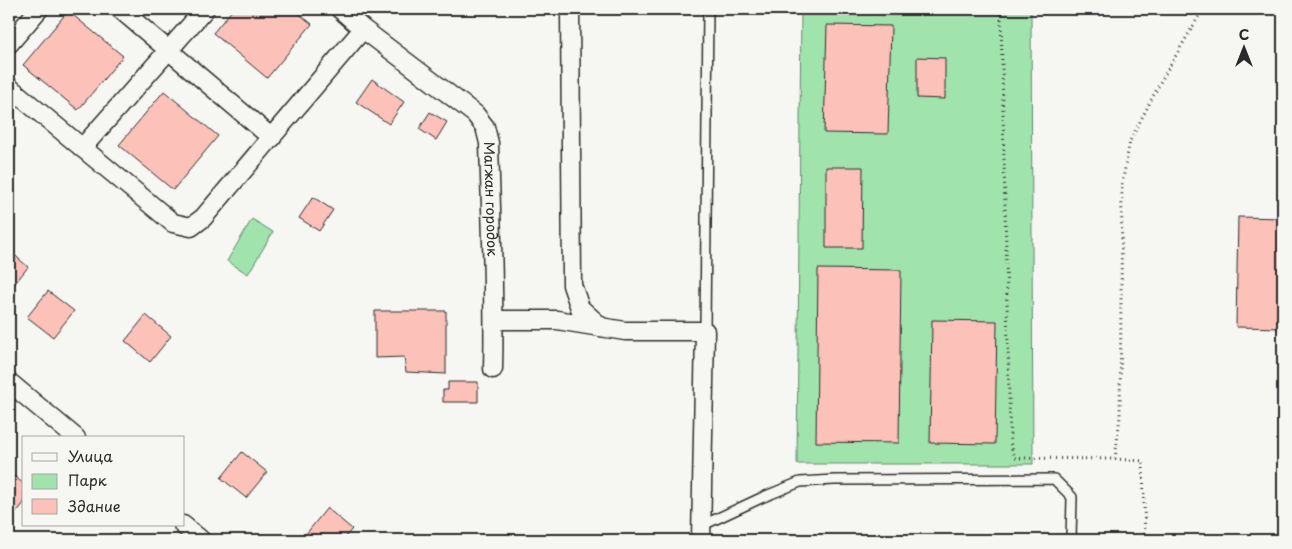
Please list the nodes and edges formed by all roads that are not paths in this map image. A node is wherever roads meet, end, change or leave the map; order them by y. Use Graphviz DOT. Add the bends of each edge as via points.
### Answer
graph roads {
  1 [pos="39,9"];
  2 [pos="120,9"];
  3 [pos="204,9"];
  4 [pos="340,9"];
  5 [pos="570,9"];
  6 [pos="708,9"];
  7 [pos="363,29"];
  8 [pos="9,44"];
  9 [pos="169,50"];
  10 [pos="9,87"];
  11 [pos="272,138"];
  12 [pos="82,148"];
  13 [pos="494,320"];
  14 [pos="602,327"];
  15 [pos="705,331"];
  16 [pos="493,369"];
  17 [pos="9,382"];
  18 [pos="74,436"];
  19 [pos="183,526"];
  20 [pos="702,533"];
  21 [pos="201,540"];
  22 [pos="1071,540"];
  1 -- 8 [label="street"];
  2 -- 9 [label="street"];
  3 -- 9 [label="street"];
  4 -- 7 [label="street, Магжан городок"];
  5 -- 14 [label="street" via="572,286 580,308"];
  6 -- 15 [label="lane"];
  7 -- 11 [label="street"];
  7 -- 13 [label="street, Магжан городок" via="475,114 485,127"];
  9 -- 11 [label="street"];
  9 -- 12 [label="street"];
  10 -- 12 [label="street"];
  11 -- 12 [label="street" via="203,218 191,227 173,223"];
  13 -- 14 [label="street" via="557,320"];
  13 -- 16 [label="street, Магжан городок"];
  14 -- 15 [label="street" via="625,331"];
  15 -- 20 [label="street"];
  17 -- 18 [label="street"];
  19 -- 21 [label="street"];
  20 -- 22 [label="lane" via="761,498 800,482 1054,479 1072,497"];
}
